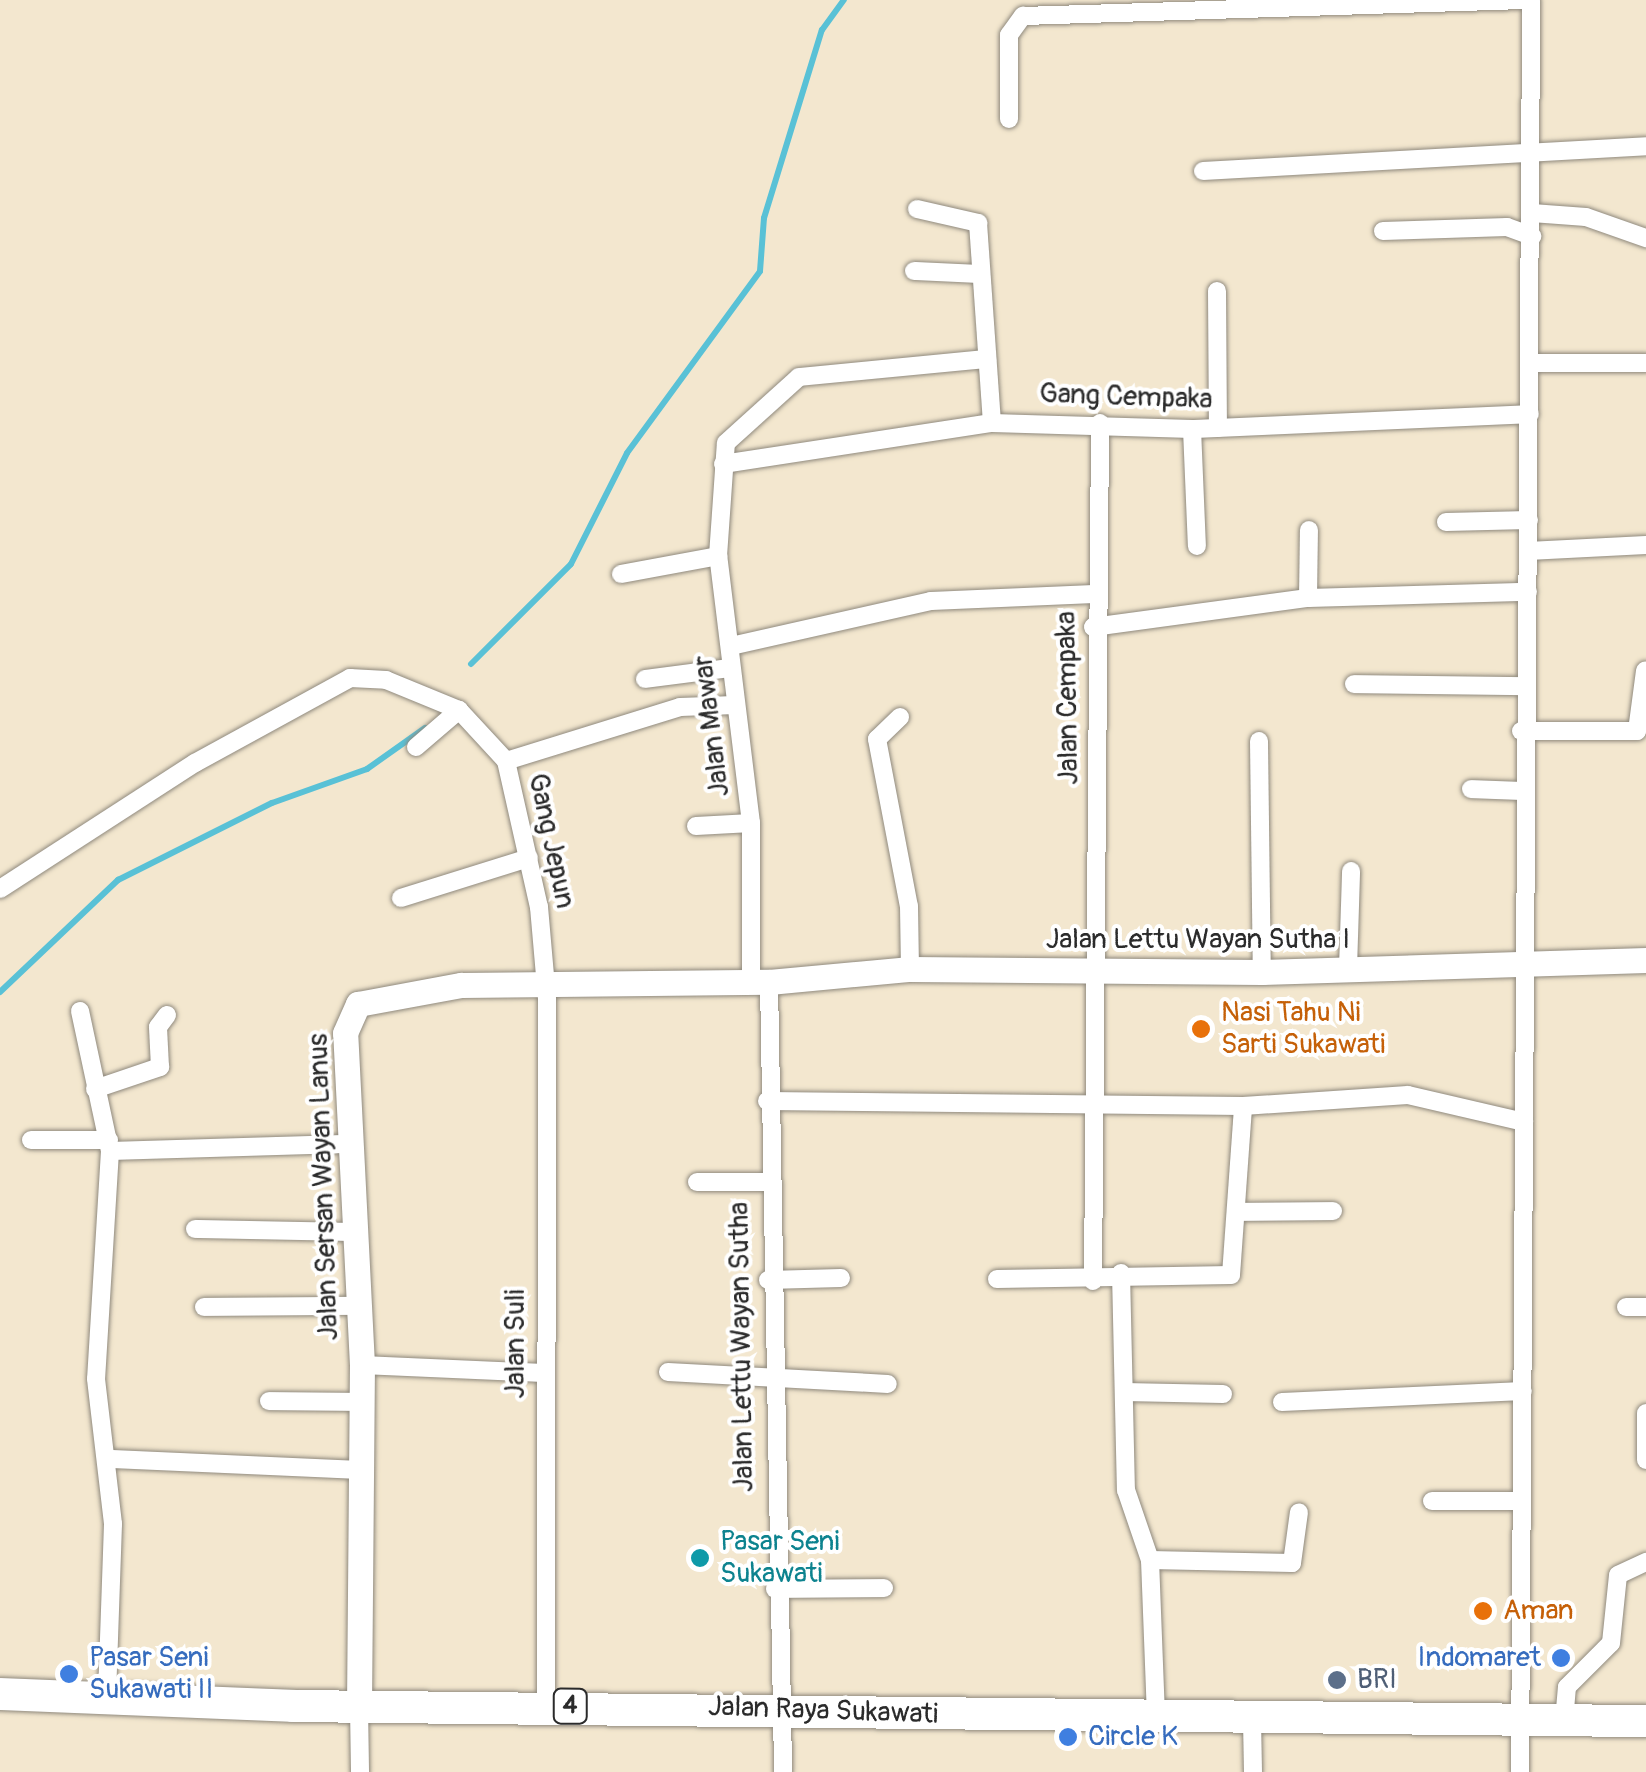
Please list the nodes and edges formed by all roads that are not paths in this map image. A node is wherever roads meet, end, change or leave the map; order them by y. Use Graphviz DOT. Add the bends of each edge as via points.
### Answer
graph roads {
  1 [pos="1527,0"];
  2 [pos="1329,6"];
  3 [pos="1010,118"];
  4 [pos="1646,146"];
  5 [pos="1530,150"];
  6 [pos="1203,172"];
  7 [pos="918,209"];
  8 [pos="1532,214"];
  9 [pos="1383,231"];
  10 [pos="1532,236"];
  11 [pos="1646,238"];
  12 [pos="914,271"];
  13 [pos="981,274"];
  14 [pos="1218,291"];
  15 [pos="988,359"];
  16 [pos="1646,362"];
  17 [pos="1531,363"];
  18 [pos="1530,414"];
  19 [pos="992,423"];
  20 [pos="1100,423"];
  21 [pos="1192,428"];
  22 [pos="1218,428"];
  23 [pos="723,464"];
  24 [pos="1529,520"];
  25 [pos="1446,522"];
  26 [pos="1309,530"];
  27 [pos="1646,545"];
  28 [pos="1197,546"];
  29 [pos="1528,551"];
  30 [pos="718,556"];
  31 [pos="621,574"];
  32 [pos="1528,592"];
  33 [pos="1094,594"];
  34 [pos="1308,598"];
  35 [pos="1093,627"];
  36 [pos="730,646"];
  37 [pos="730,668"];
  38 [pos="1645,671"];
  39 [pos="645,679"];
  40 [pos="1354,684"];
  41 [pos="1521,686"];
  42 [pos="735,705"];
  43 [pos="459,710"];
  44 [pos="900,717"];
  45 [pos="1521,732"];
  46 [pos="1259,742"];
  47 [pos="416,747"];
  48 [pos="506,761"];
  49 [pos="1470,789"];
  50 [pos="1520,792"];
  51 [pos="751,823"];
  52 [pos="696,826"];
  53 [pos="530,858"];
  54 [pos="1351,871"];
  55 [pos="0,889"];
  56 [pos="402,898"];
  57 [pos="1646,960"];
  58 [pos="1525,968"];
  59 [pos="910,969"];
  60 [pos="1348,969"];
  61 [pos="1092,972"];
  62 [pos="1262,972"];
  63 [pos="546,982"];
  64 [pos="760,982"];
  65 [pos="80,1011"];
  66 [pos="167,1015"];
  67 [pos="95,1089"];
  68 [pos="767,1102"];
  69 [pos="1098,1104"];
  70 [pos="1243,1106"];
  71 [pos="1524,1122"];
  72 [pos="31,1140"];
  73 [pos="352,1144"];
  74 [pos="110,1146"];
  75 [pos="696,1182"];
  76 [pos="766,1182"];
  77 [pos="1333,1211"];
  78 [pos="1236,1212"];
  79 [pos="195,1229"];
  80 [pos="356,1232"];
  81 [pos="1121,1273"];
  82 [pos="841,1278"];
  83 [pos="768,1280"];
  84 [pos="997,1280"];
  85 [pos="1093,1281"];
  86 [pos="358,1306"];
  87 [pos="1626,1306"];
  88 [pos="204,1307"];
  89 [pos="1646,1307"];
  90 [pos="362,1365"];
  91 [pos="668,1372"];
  92 [pos="544,1373"];
  93 [pos="774,1376"];
  94 [pos="888,1384"];
  95 [pos="1124,1392"];
  96 [pos="1522,1392"];
  97 [pos="1224,1394"];
  98 [pos="269,1401"];
  99 [pos="358,1402"];
  100 [pos="1282,1402"];
  101 [pos="1646,1413"];
  102 [pos="110,1459"];
  103 [pos="1646,1460"];
  104 [pos="357,1470"];
  105 [pos="1432,1501"];
  106 [pos="1522,1501"];
  107 [pos="1299,1512"];
  108 [pos="1150,1560"];
  109 [pos="1646,1562"];
  110 [pos="884,1588"];
  111 [pos="775,1589"];
  112 [pos="0,1694"];
  113 [pos="106,1695"];
  114 [pos="546,1706"];
  115 [pos="359,1707"];
  116 [pos="780,1710"];
  117 [pos="1156,1718"];
  118 [pos="1252,1720"];
  119 [pos="1521,1720"];
  120 [pos="1564,1721"];
  121 [pos="1646,1721"];
  122 [pos="360,1772"];
  123 [pos="783,1772"];
  124 [pos="1254,1772"];
  125 [pos="1520,1772"];
  1 -- 2 [label="street"];
  1 -- 5 [label="street"];
  2 -- 3 [label="street" via="1023,16 1010,35"];
  4 -- 5 [label="street"];
  5 -- 6 [label="street"];
  5 -- 8 [label="street"];
  7 -- 13 [label="street" via="976,220"];
  8 -- 10 [label="street"];
  8 -- 11 [label="street" via="1586,216"];
  9 -- 10 [label="street" via="1507,227"];
  10 -- 17 [label="street"];
  12 -- 13 [label="street"];
  13 -- 15 [label="street"];
  14 -- 22 [label="street"];
  15 -- 19 [label="street"];
  15 -- 23 [label="street" via="794,379 734,432"];
  16 -- 17 [label="street"];
  17 -- 18 [label="street"];
  18 -- 22 [label="street, Gang Cempaka"];
  18 -- 24 [label="street"];
  19 -- 20 [label="street, Gang Cempaka"];
  19 -- 23 [label="street, Gang Cempaka"];
  20 -- 21 [label="street, Gang Cempaka"];
  20 -- 33 [label="street, Jalan Cempaka"];
  21 -- 22 [label="street, Gang Cempaka"];
  21 -- 28 [label="street"];
  23 -- 30 [label="street, Jalan Mawar"];
  24 -- 25 [label="street"];
  24 -- 29 [label="street"];
  26 -- 34 [label="street"];
  27 -- 29 [label="street"];
  29 -- 32 [label="street"];
  30 -- 31 [label="street"];
  30 -- 36 [label="street, Jalan Mawar"];
  32 -- 34 [label="street"];
  32 -- 41 [label="street"];
  33 -- 35 [label="street, Jalan Cempaka"];
  33 -- 36 [label="street" via="932,600"];
  34 -- 35 [label="street"];
  35 -- 61 [label="street, Jalan Cempaka"];
  36 -- 37 [label="street, Jalan Mawar"];
  37 -- 39 [label="street"];
  37 -- 42 [label="street, Jalan Mawar"];
  38 -- 45 [label="street" via="1634,732"];
  40 -- 41 [label="street"];
  41 -- 45 [label="street"];
  42 -- 48 [label="street" via="680,707"];
  42 -- 51 [label="street, Jalan Mawar"];
  43 -- 47 [label="street"];
  43 -- 48 [label="street, Gang Jepun"];
  43 -- 55 [label="street, Gang Jepun" via="396,684 350,678 194,763"];
  44 -- 59 [label="street" via="877,739 910,906"];
  45 -- 50 [label="street"];
  46 -- 62 [label="street"];
  48 -- 53 [label="street, Gang Jepun"];
  49 -- 50 [label="street"];
  50 -- 58 [label="street"];
  51 -- 52 [label="street"];
  51 -- 64 [label="street, Jalan Mawar"];
  53 -- 56 [label="street"];
  53 -- 63 [label="street, Gang Jepun"];
  54 -- 60 [label="street"];
  57 -- 58 [label="street, Jalan Lettu Wayan Sutha I"];
  58 -- 60 [label="street, Jalan Lettu Wayan Sutha I"];
  58 -- 71 [label="street"];
  59 -- 61 [label="street, Jalan Lettu Wayan Sutha I"];
  59 -- 64 [label="street, Jalan Lettu Wayan Sutha I"];
  60 -- 62 [label="street, Jalan Lettu Wayan Sutha I"];
  61 -- 62 [label="street, Jalan Lettu Wayan Sutha I"];
  61 -- 69 [label="street, Jalan Cempaka"];
  63 -- 64 [label="street, Jalan Sersan Wayan Lanus"];
  63 -- 73 [label="street, Jalan Sersan Wayan Lanus" via="461,986 352,1008"];
  63 -- 92 [label="street, Jalan Suli"];
  64 -- 68 [label="street, Jalan Lettu Wayan Sutha"];
  65 -- 67 [label="street"];
  66 -- 67 [label="street" via="158,1027 160,1067"];
  67 -- 74 [label="street"];
  68 -- 69 [label="street"];
  68 -- 76 [label="street, Jalan Lettu Wayan Sutha"];
  69 -- 70 [label="street"];
  69 -- 85 [label="street, Jalan Cempaka"];
  70 -- 71 [label="street" via="1408,1095"];
  70 -- 78 [label="street"];
  71 -- 96 [label="street"];
  72 -- 74 [label="street"];
  73 -- 74 [label="street"];
  73 -- 80 [label="street, Jalan Sersan Wayan Lanus"];
  74 -- 102 [label="street" via="96,1380"];
  75 -- 76 [label="street"];
  76 -- 83 [label="street, Jalan Lettu Wayan Sutha"];
  77 -- 78 [label="street"];
  78 -- 81 [label="street" via="1230,1276"];
  79 -- 80 [label="street"];
  80 -- 86 [label="street, Jalan Sersan Wayan Lanus"];
  81 -- 85 [label="street"];
  81 -- 95 [label="street"];
  82 -- 83 [label="street"];
  83 -- 93 [label="street, Jalan Lettu Wayan Sutha"];
  84 -- 85 [label="street"];
  86 -- 88 [label="street"];
  86 -- 90 [label="street, Jalan Sersan Wayan Lanus"];
  87 -- 89 [label="street"];
  90 -- 92 [label="street"];
  90 -- 99 [label="street, Jalan Sersan Wayan Lanus"];
  91 -- 93 [label="street"];
  92 -- 114 [label="street, Jalan Suli"];
  93 -- 94 [label="street"];
  93 -- 111 [label="street, Jalan Lettu Wayan Sutha"];
  95 -- 97 [label="street"];
  95 -- 108 [label="street" via="1126,1490"];
  96 -- 100 [label="street"];
  96 -- 106 [label="street"];
  98 -- 99 [label="street"];
  99 -- 104 [label="street, Jalan Sersan Wayan Lanus"];
  101 -- 103 [label="street"];
  102 -- 104 [label="street"];
  102 -- 113 [label="street"];
  104 -- 115 [label="street, Jalan Sersan Wayan Lanus"];
  105 -- 106 [label="street"];
  106 -- 119 [label="street"];
  107 -- 108 [label="street" via="1292,1564"];
  108 -- 117 [label="street"];
  109 -- 120 [label="street" via="1617,1578 1611,1643 1567,1687"];
  110 -- 111 [label="street"];
  111 -- 116 [label="street, Jalan Lettu Wayan Sutha"];
  112 -- 113 [label="highway, Jalan Raya Sukawati / 4"];
  113 -- 115 [label="highway, Jalan Raya Sukawati / 4"];
  114 -- 115 [label="highway, Jalan Raya Sukawati / 4"];
  114 -- 116 [label="highway, Jalan Raya Sukawati / 4"];
  115 -- 122 [label="street"];
  116 -- 117 [label="highway, Jalan Raya Sukawati / 4"];
  116 -- 123 [label="street, Jalan Lettu Wayan Sutha"];
  117 -- 118 [label="highway, Jalan Raya Sukawati / 4"];
  118 -- 119 [label="highway, Jalan Raya Sukawati / 4"];
  118 -- 124 [label="street"];
  119 -- 120 [label="highway, Jalan Raya Sukawati / 4"];
  119 -- 125 [label="street"];
  120 -- 121 [label="highway, Jalan Raya Sukawati / 4"];
}
